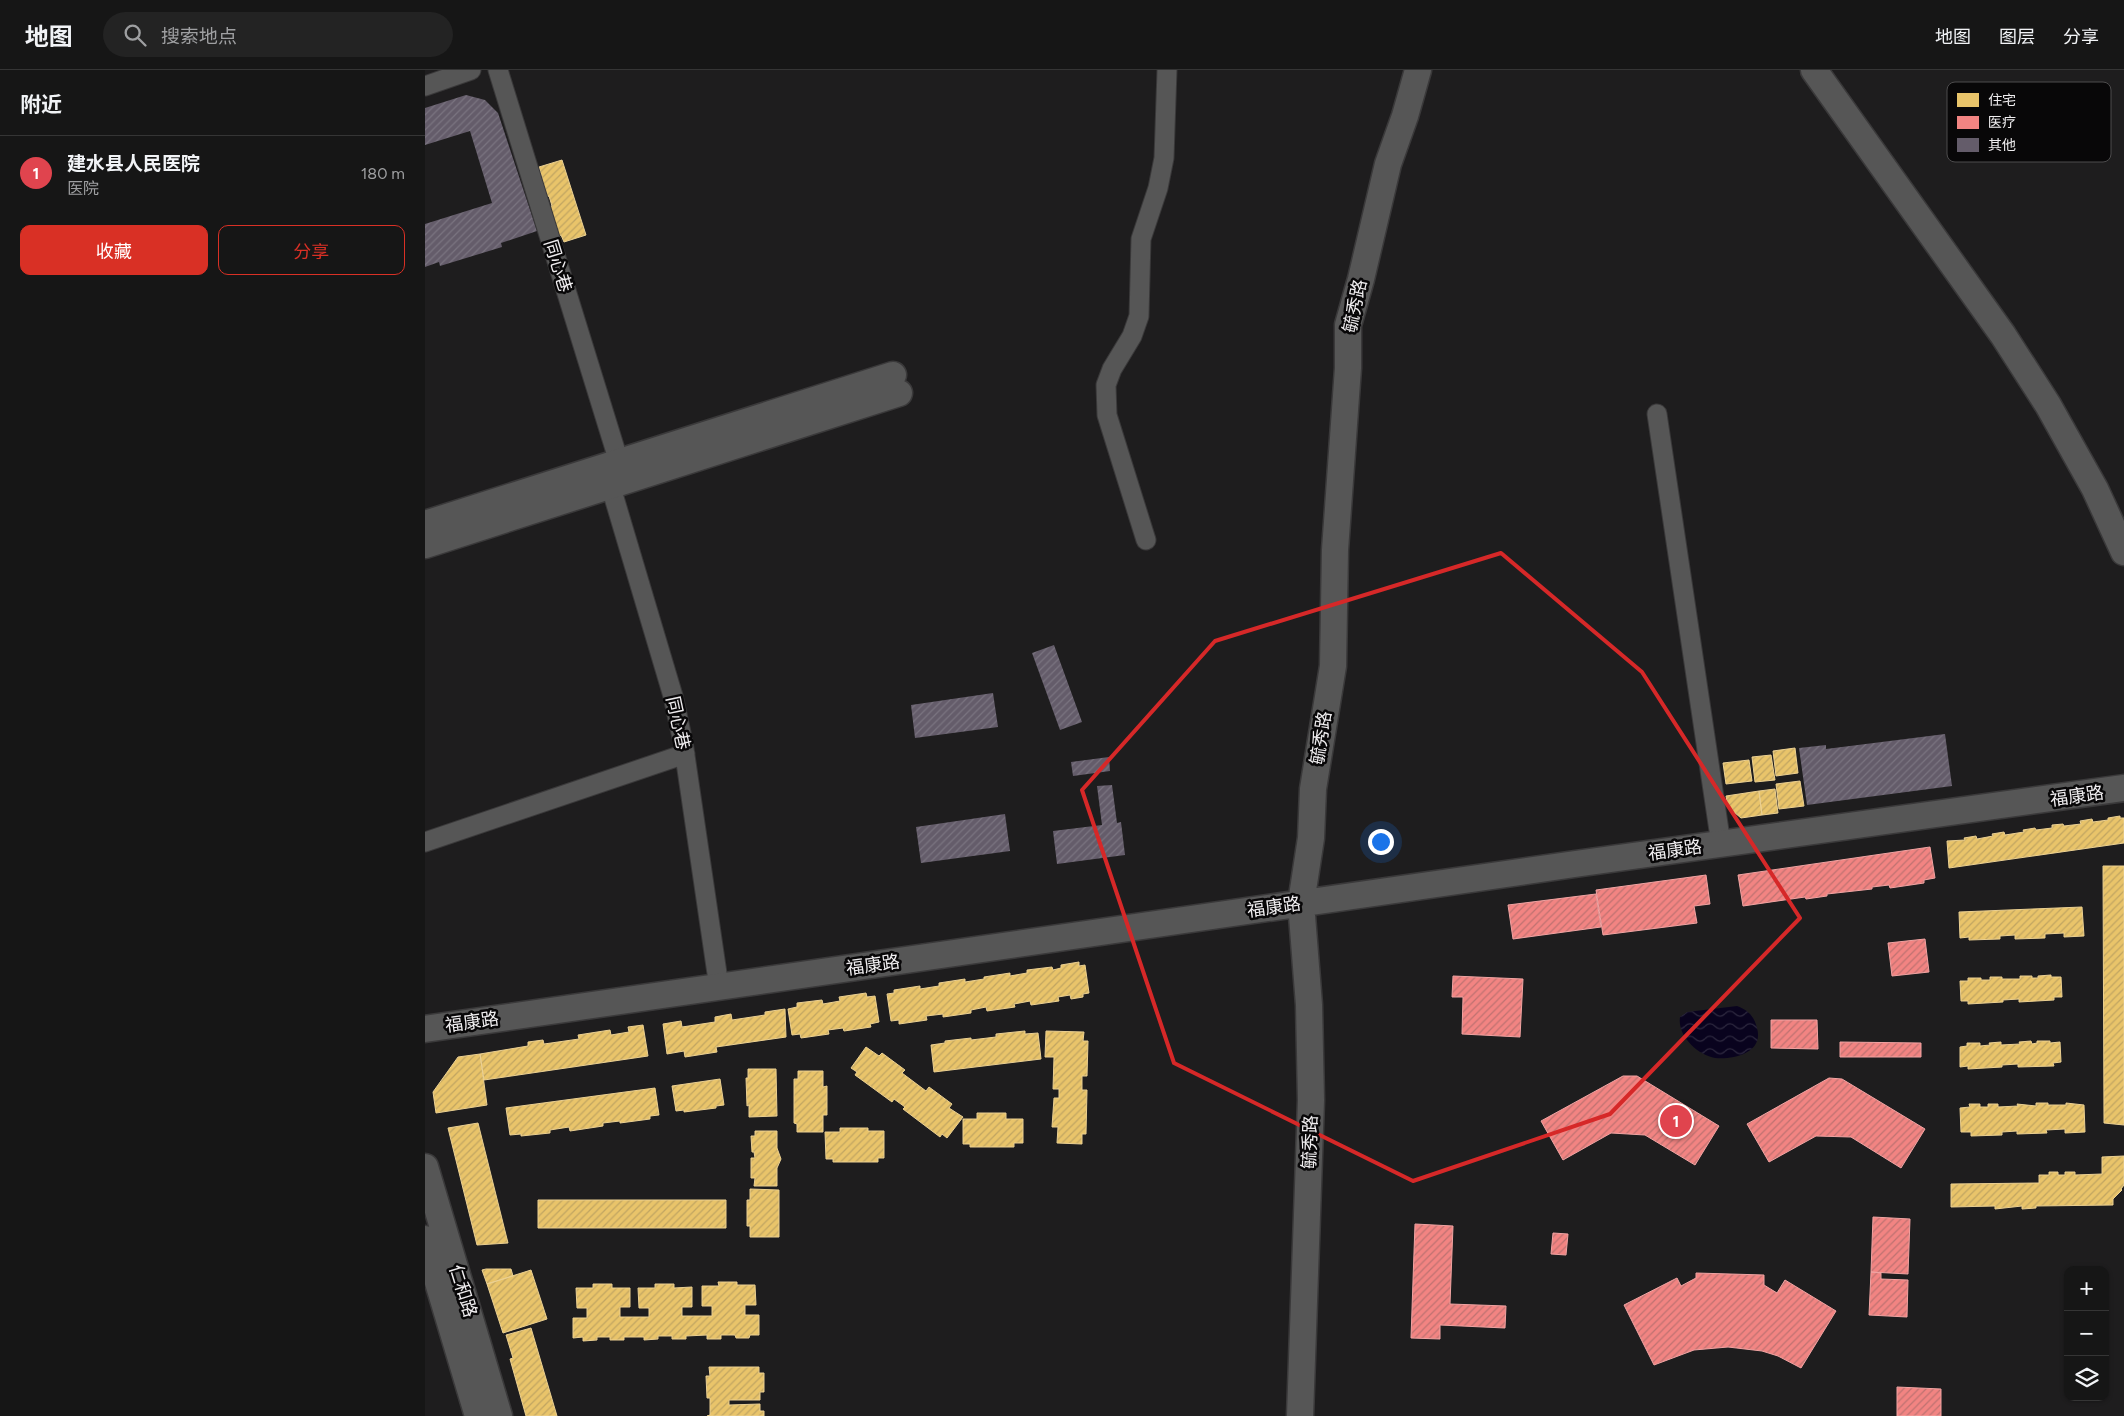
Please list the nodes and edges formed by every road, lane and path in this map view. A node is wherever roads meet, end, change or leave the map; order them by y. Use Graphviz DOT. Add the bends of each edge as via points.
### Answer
graph roads {
  1 [pos="471,70"];
  2 [pos="497,70"];
  3 [pos="1167,70"];
  4 [pos="1418,70"];
  5 [pos="1819,78"];
  6 [pos="425,86"];
  7 [pos="896,384"];
  8 [pos="1657,414"];
  9 [pos="611,472"];
  10 [pos="2124,511"];
  11 [pos="425,524"];
  12 [pos="1146,540"];
  13 [pos="425,545"];
  14 [pos="2124,552"];
  15 [pos="685,754"];
  16 [pos="2124,788"];
  17 [pos="425,842"];
  18 [pos="1721,844"];
  19 [pos="1301,903"];
  20 [pos="719,987"];
  21 [pos="425,1029"];
  22 [pos="425,1167"];
  23 [pos="425,1239"];
  24 [pos="477,1416"];
  25 [pos="499,1416"];
  26 [pos="1300,1416"];
  1 -- 6 [label="street"];
  2 -- 9 [label="street, 同心巷"];
  3 -- 12 [label="street" via="1165,150 1158,188 1141,239 1139,316 1133,336 1112,369 1105,396 1107,415"];
  4 -- 19 [label="street, 毓秀路" via="1387,164 1348,325 1335,550 1333,666 1313,788 1311,838"];
  5 -- 10 [label="street" via="1857,100 2017,325 2063,396"];
  5 -- 14 [label="street" via="2049,405 2095,489"];
  7 -- 9 [label="street"];
  8 -- 18 [label="street"];
  9 -- 11 [label="street"];
  9 -- 13 [label="street"];
  9 -- 15 [label="street, 同心巷" via="673,696"];
  15 -- 17 [label="street"];
  15 -- 20 [label="street, 同心巷"];
  16 -- 18 [label="street, 福康路"];
  18 -- 19 [label="street, 福康路"];
  19 -- 20 [label="street, 福康路"];
  19 -- 26 [label="street, 毓秀路" via="1309,1005 1311,1100"];
  20 -- 21 [label="street, 福康路"];
  22 -- 25 [label="street, 仁和路"];
  23 -- 24 [label="street, 仁和路"];
}
